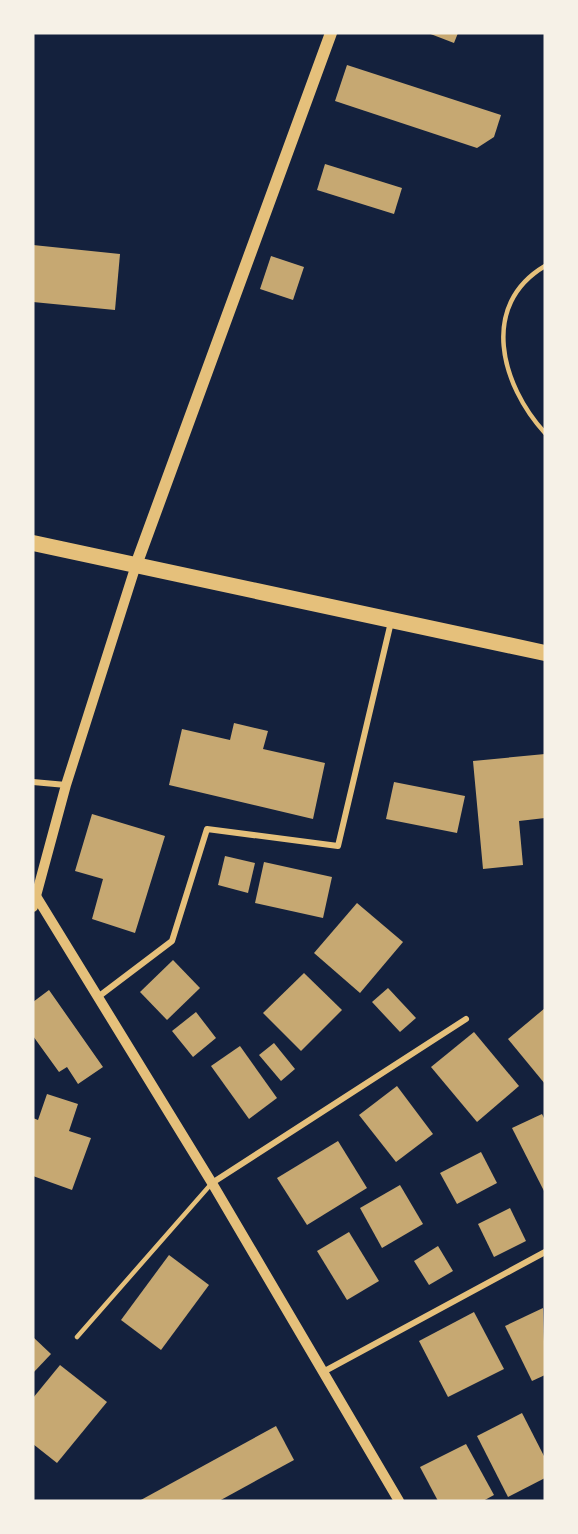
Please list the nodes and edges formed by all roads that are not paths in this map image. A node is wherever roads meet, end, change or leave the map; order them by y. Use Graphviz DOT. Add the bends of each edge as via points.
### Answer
graph roads {
  1 [pos="331,33"];
  2 [pos="545,266"];
  3 [pos="545,433"];
  4 [pos="33,543"];
  5 [pos="136,565"];
  6 [pos="391,621"];
  7 [pos="545,652"];
  8 [pos="33,783"];
  9 [pos="66,785"];
  10 [pos="36,896"];
  11 [pos="33,907"];
  12 [pos="98,997"];
  13 [pos="466,1019"];
  14 [pos="212,1183"];
  15 [pos="545,1251"];
  16 [pos="77,1336"];
  17 [pos="323,1372"];
  18 [pos="399,1501"];
  1 -- 5 [label="main road"];
  2 -- 3 [label="lane" via="530,275 506,309 502,346 512,379"];
  4 -- 5 [label="highway"];
  5 -- 6 [label="highway"];
  5 -- 9 [label="street"];
  6 -- 7 [label="highway"];
  6 -- 12 [label="street" via="338,846 207,829 172,941"];
  8 -- 9 [label="street"];
  9 -- 10 [label="street"];
  10 -- 11 [label="street"];
  10 -- 12 [label="street"];
  12 -- 14 [label="street"];
  13 -- 14 [label="street"];
  14 -- 16 [label="lane"];
  14 -- 17 [label="street"];
  15 -- 17 [label="street"];
  17 -- 18 [label="street"];
}
